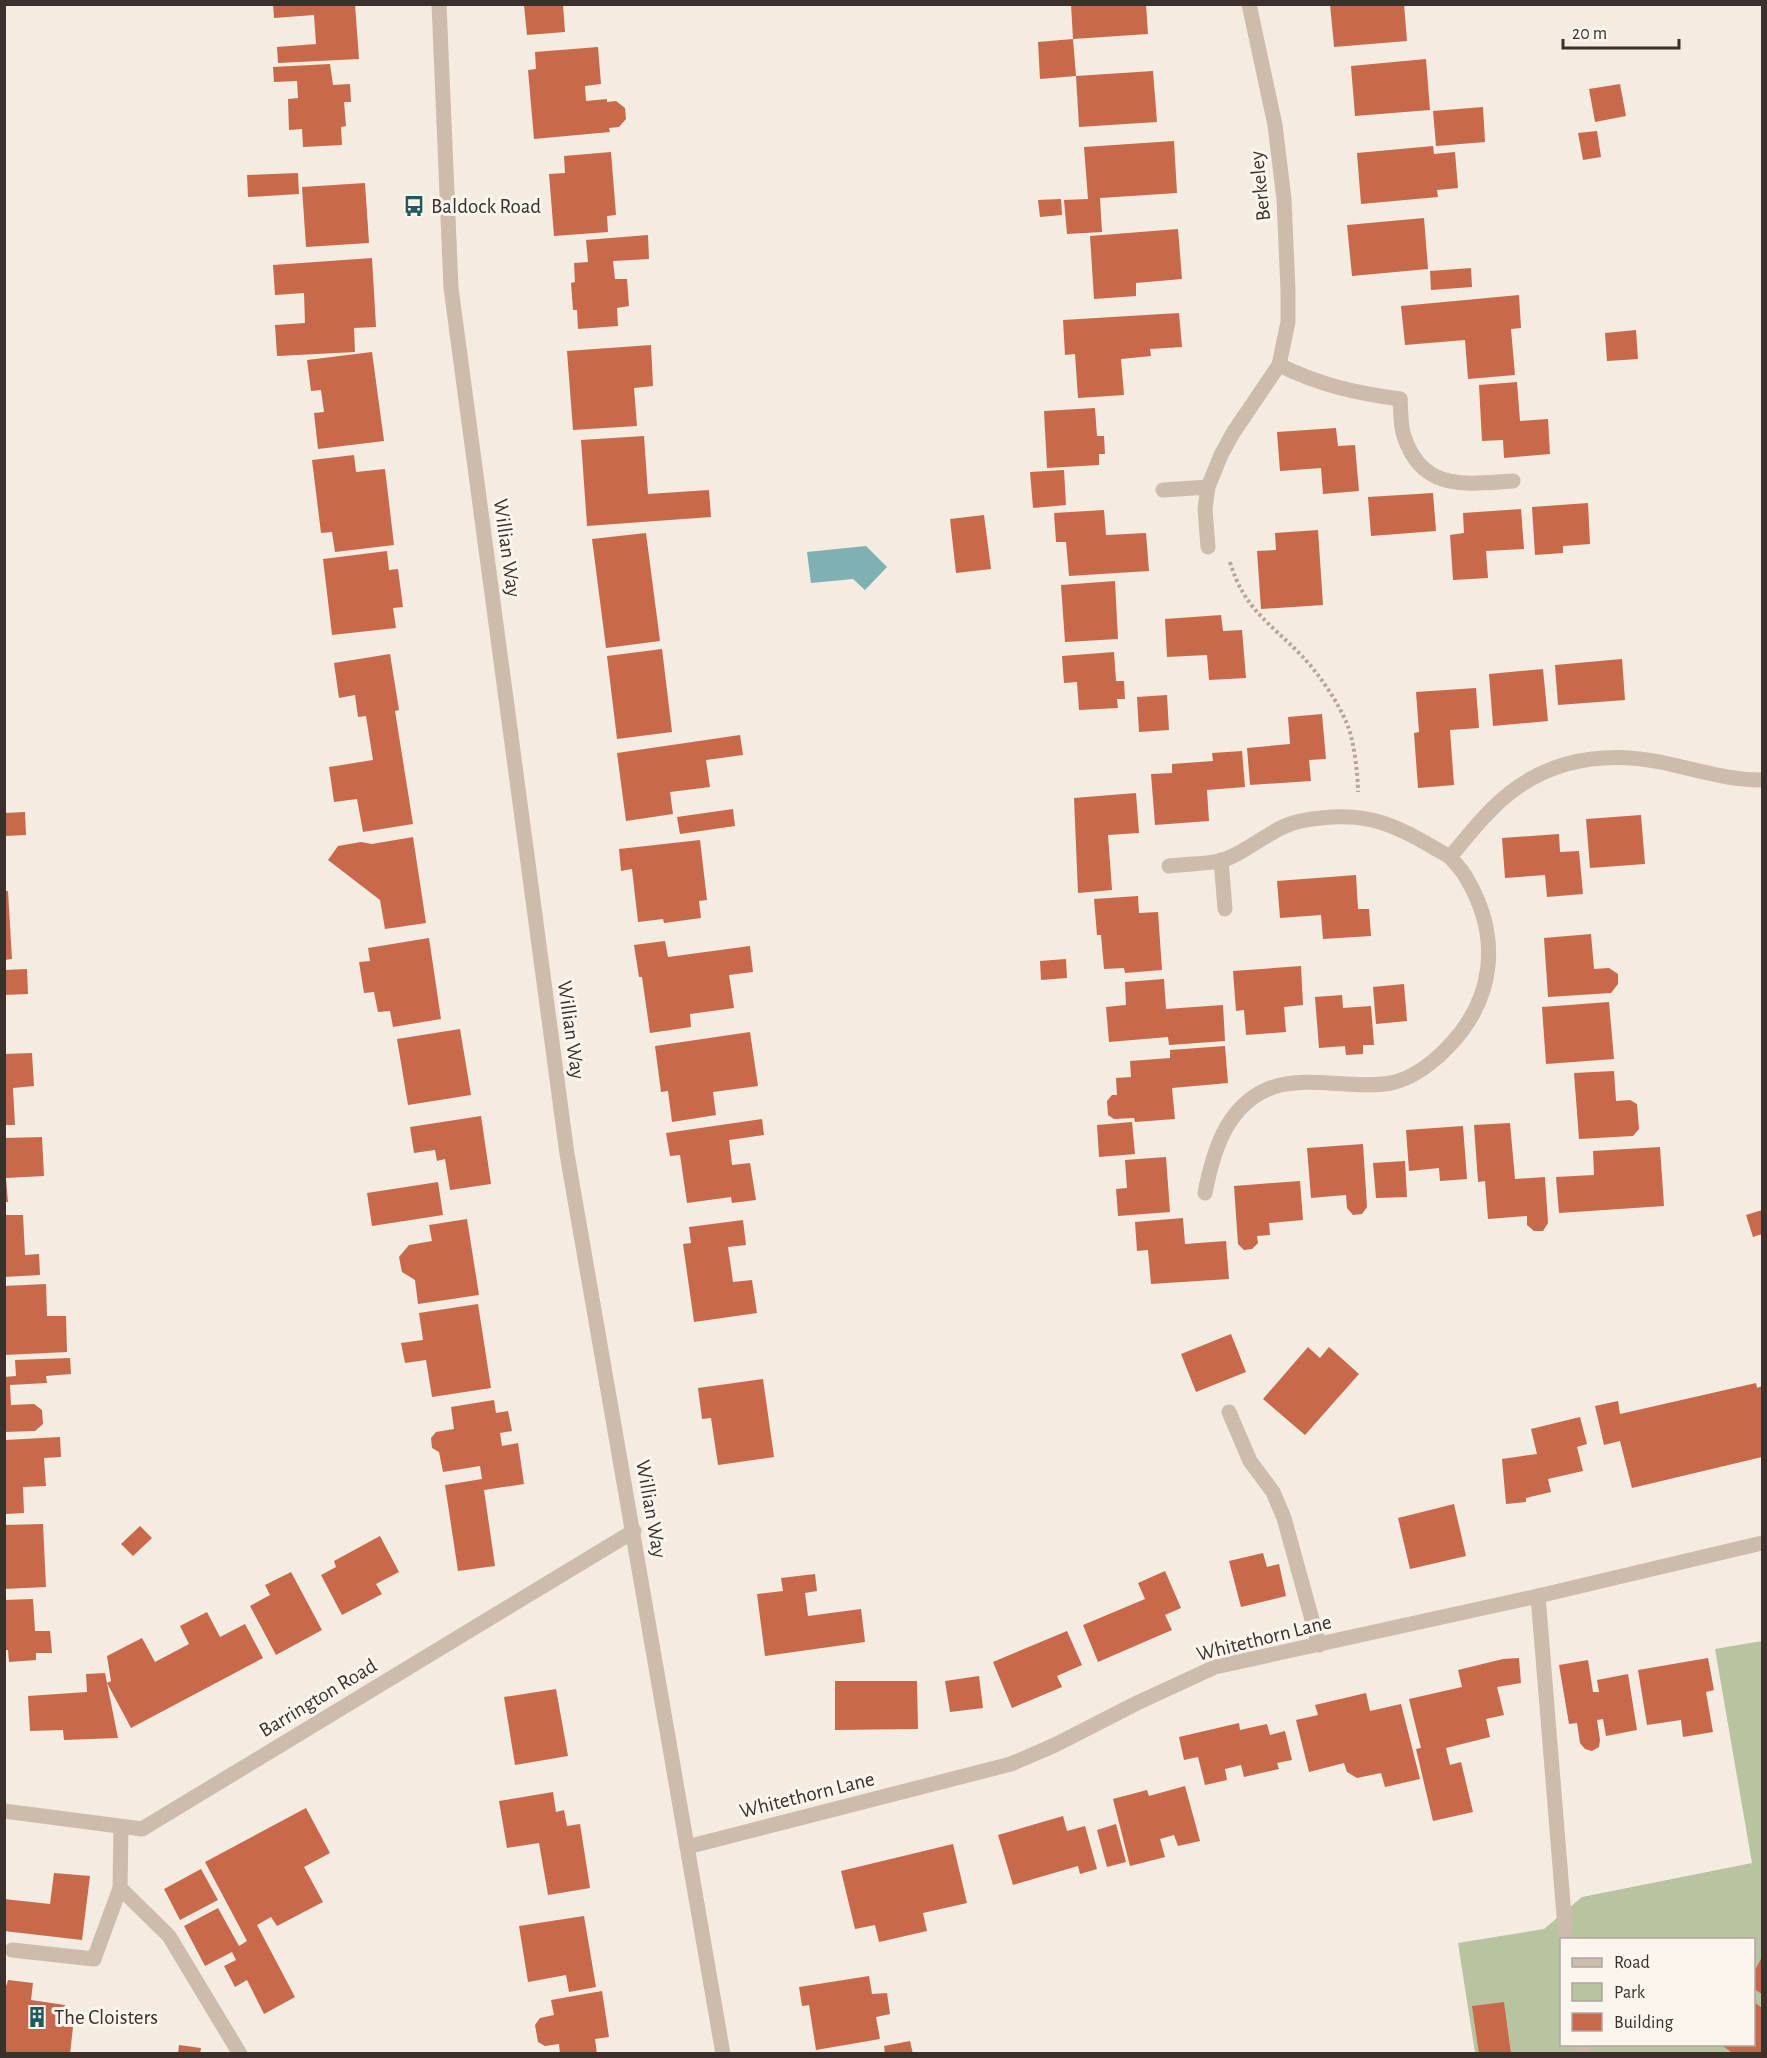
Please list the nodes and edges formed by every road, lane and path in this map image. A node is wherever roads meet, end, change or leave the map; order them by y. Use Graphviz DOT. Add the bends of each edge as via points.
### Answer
graph roads {
  1 [pos="439,4"];
  2 [pos="1249,4"];
  3 [pos="1279,365"];
  4 [pos="1513,481"];
  5 [pos="1208,486"];
  6 [pos="1163,490"];
  7 [pos="1208,548"];
  8 [pos="1762,780"];
  9 [pos="1357,817"];
  10 [pos="1450,857"];
  11 [pos="1221,860"];
  12 [pos="1169,866"];
  13 [pos="1226,909"];
  14 [pos="1205,1193"];
  15 [pos="1229,1412"];
  16 [pos="634,1531"];
  17 [pos="1762,1543"];
  18 [pos="1538,1596"];
  19 [pos="1319,1645"];
  20 [pos="4,1811"];
  21 [pos="121,1827"];
  22 [pos="687,1847"];
  23 [pos="120,1888"];
  24 [pos="1566,1938"];
  25 [pos="12,1950"];
  26 [pos="240,2054"];
  27 [pos="723,2054"];
  1 -- 16 [label="street, Willian Way" via="453,300 567,1154"];
  2 -- 3 [label="street, Berkeley" via="1275,125 1284,199 1288,322"];
  3 -- 4 [label="street" via="1323,384 1400,399 1403,435 1411,452 1422,467 1449,483"];
  3 -- 5 [label="street, Berkeley" via="1233,433"];
  5 -- 6 [label="street"];
  5 -- 7 [label="street, Berkeley"];
  7 -- 9 [label="path" via="1226,551 1242,594 1303,657 1336,703 1348,726 1358,788"];
  8 -- 10 [label="street" via="1725,778 1633,758 1570,761 1514,789 1489,811"];
  9 -- 10 [label="street" via="1396,827"];
  9 -- 11 [label="street" via="1335,816 1288,825"];
  10 -- 14 [label="street" via="1467,879 1480,909 1489,955 1479,1005 1463,1032 1421,1070 1394,1082 1370,1086 1288,1083 1246,1102 1220,1136"];
  11 -- 12 [label="street"];
  11 -- 13 [label="street"];
  15 -- 19 [label="street" via="1250,1461 1273,1492 1284,1518"];
  16 -- 21 [label="street, Barrington Road" via="142,1829"];
  16 -- 22 [label="street, Willian Way"];
  17 -- 18 [label="street, Whitethorn Lane"];
  18 -- 19 [label="street, Whitethorn Lane"];
  18 -- 24 [label="street"];
  19 -- 22 [label="street, Whitethorn Lane" via="1215,1667 1011,1764"];
  20 -- 21 [label="street, Barrington Road"];
  21 -- 23 [label="street"];
  22 -- 27 [label="street, Willian Way"];
  23 -- 25 [label="street" via="94,1959"];
  23 -- 26 [label="street" via="169,1936"];
}
